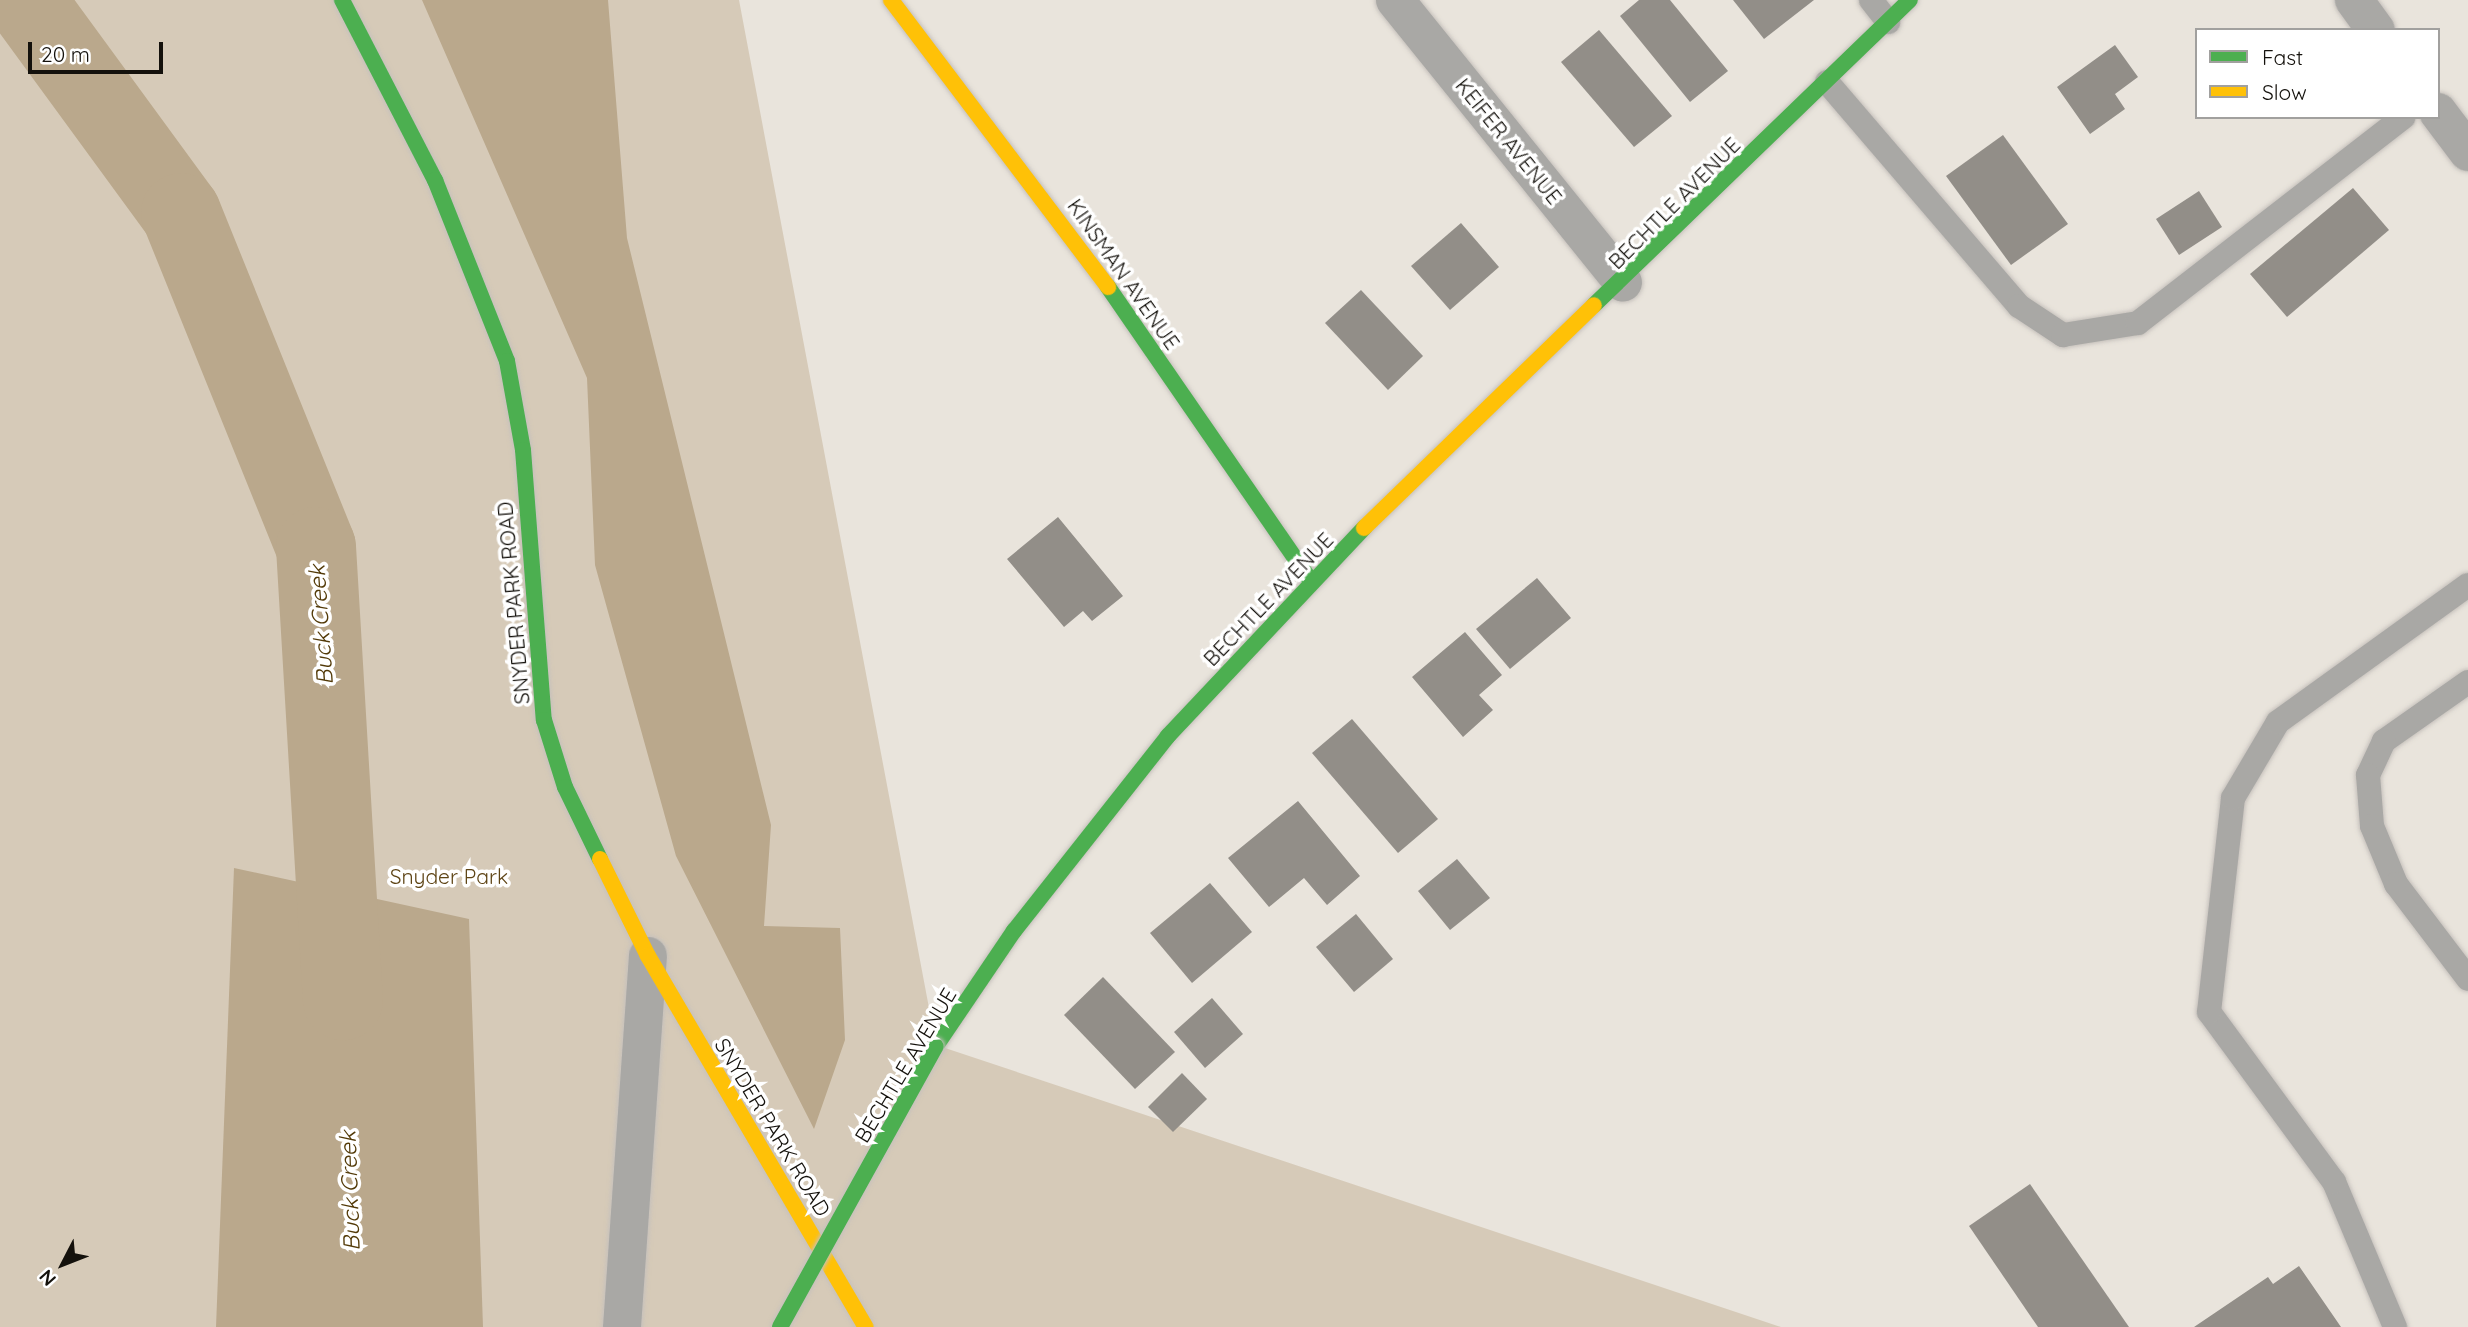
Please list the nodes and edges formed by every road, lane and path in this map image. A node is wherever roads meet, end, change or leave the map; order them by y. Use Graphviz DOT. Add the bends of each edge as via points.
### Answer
graph roads {
  1 [pos="342,0"];
  2 [pos="891,0"];
  3 [pos="1395,0"];
  4 [pos="1871,0"];
  5 [pos="1910,0"];
  6 [pos="2354,0"];
  7 [pos="1888,22"];
  8 [pos="2375,28"];
  9 [pos="1827,82"];
  10 [pos="2440,115"];
  11 [pos="2401,119"];
  12 [pos="2468,152"];
  13 [pos="1623,283"];
  14 [pos="1310,580"];
  15 [pos="2468,585"];
  16 [pos="2468,682"];
  17 [pos="648,957"];
  18 [pos="2468,979"];
  19 [pos="622,1327"];
  20 [pos="780,1327"];
  21 [pos="866,1327"];
  22 [pos="2395,1327"];
  1 -- 17 [label="street, SNYDER PARK ROAD" via="435,180 507,361 523,450 544,720 565,787"];
  2 -- 14 [label="street, KINSMAN AVENUE" via="1056,212"];
  3 -- 13 [label="street, KEIFER AVENUE"];
  4 -- 7 [label="lane"];
  5 -- 7 [label="street, BECHTLE AVENUE"];
  6 -- 8 [label="street"];
  7 -- 9 [label="street, BECHTLE AVENUE"];
  9 -- 11 [label="lane" via="2019,306 2063,335 2138,323"];
  9 -- 13 [label="street, BECHTLE AVENUE"];
  10 -- 12 [label="street"];
  13 -- 14 [label="street, BECHTLE AVENUE"];
  14 -- 20 [label="street, BECHTLE AVENUE, bridge" via="1168,736 1014,931 936,1045"];
  15 -- 22 [label="lane" via="2278,722 2233,798 2209,1013 2334,1182"];
  16 -- 18 [label="lane" via="2384,741 2368,775 2372,826 2396,884"];
  17 -- 19 [label="street"];
  17 -- 21 [label="street, SNYDER PARK ROAD"];
}
